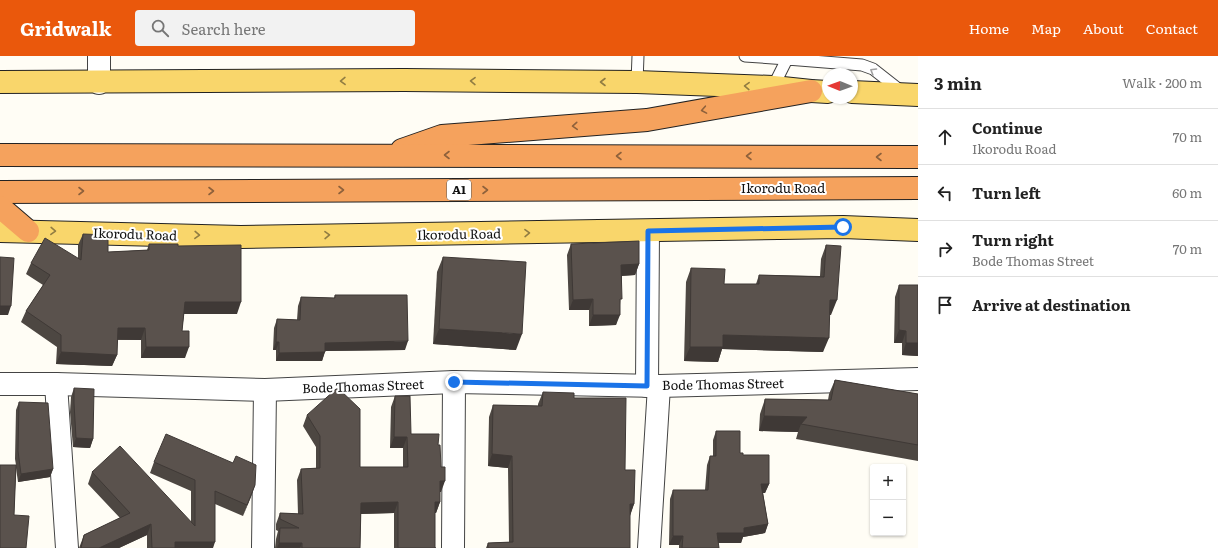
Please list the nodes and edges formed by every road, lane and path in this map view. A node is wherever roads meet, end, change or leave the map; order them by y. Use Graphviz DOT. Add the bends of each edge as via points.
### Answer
graph roads {
  1 [pos="99,56"];
  2 [pos="638,56"];
  3 [pos="745,56"];
  4 [pos="787,59"];
  5 [pos="0,82"];
  6 [pos="637,82"];
  7 [pos="99,83"];
  8 [pos="773,87"];
  9 [pos="820,92"];
  10 [pos="858,92"];
  11 [pos="911,94"];
  12 [pos="0,155"];
  13 [pos="386,155"];
  14 [pos="918,157"];
  15 [pos="918,188"];
  16 [pos="0,192"];
  17 [pos="0,208"];
  18 [pos="918,230"];
  19 [pos="0,231"];
  20 [pos="28,231"];
  21 [pos="648,231"];
  22 [pos="918,380"];
  23 [pos="454,382"];
  24 [pos="0,384"];
  25 [pos="56,384"];
  26 [pos="653,386"];
  27 [pos="265,390"];
  28 [pos="67,548"];
  29 [pos="263,548"];
  30 [pos="453,548"];
  31 [pos="649,548"];
  1 -- 7 [label="street"];
  2 -- 6 [label="lane"];
  3 -- 4 [label="lane"];
  4 -- 8 [label="lane"];
  11 -- 4 [label="lane, one-way" via="873,69 862,65"];
  5 -- 7 [label="main road"];
  6 -- 7 [label="main road, one-way" via="404,80"];
  8 -- 6 [label="main road, one-way"];
  8 -- 9 [label="main road"];
  9 -- 13 [label="highway, one-way" via="647,120 442,136"];
  10 -- 11 [label="main road"];
  12 -- 13 [label="highway"];
  14 -- 13 [label="highway, one-way"];
  16 -- 15 [label="highway, Ikorodu Road / A1, one-way"];
  17 -- 20 [label="highway"];
  18 -- 21 [label="main road, Ikorodu Road" via="843,227"];
  19 -- 20 [label="main road, Ikorodu Road"];
  20 -- 21 [label="main road, Ikorodu Road, one-way" via="241,237"];
  21 -- 26 [label="street"];
  22 -- 26 [label="street, Bode Thomas Street"];
  23 -- 26 [label="street, Bode Thomas Street"];
  23 -- 27 [label="street, Bode Thomas Street"];
  23 -- 30 [label="street"];
  24 -- 25 [label="street, Bode Thomas Street"];
  25 -- 27 [label="street, Bode Thomas Street"];
  25 -- 28 [label="street"];
  26 -- 31 [label="street"];
  27 -- 29 [label="street"];
}
